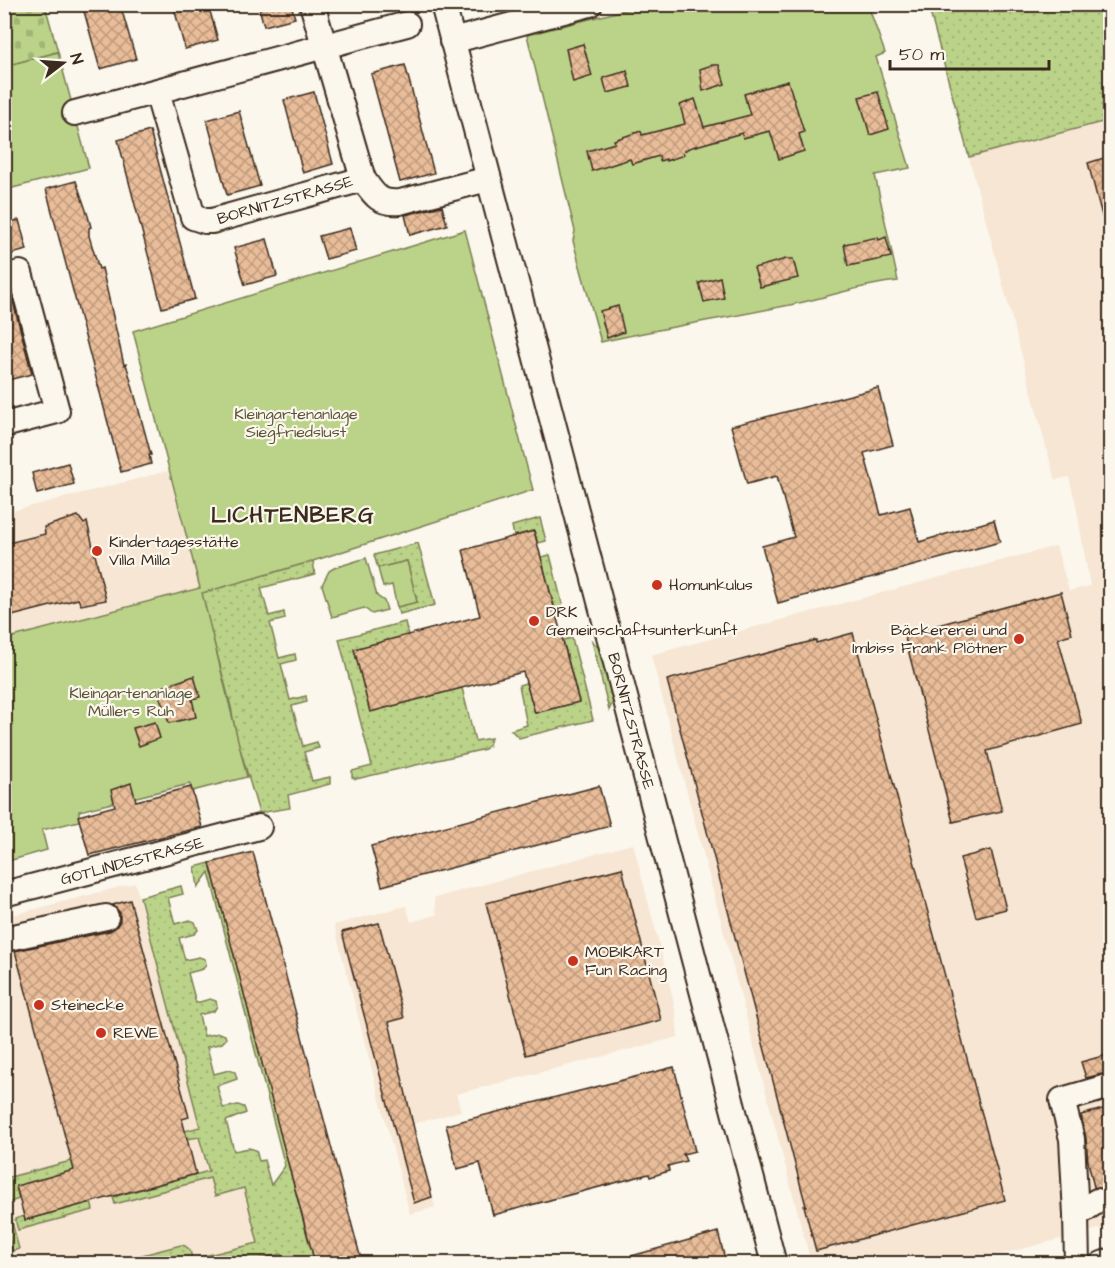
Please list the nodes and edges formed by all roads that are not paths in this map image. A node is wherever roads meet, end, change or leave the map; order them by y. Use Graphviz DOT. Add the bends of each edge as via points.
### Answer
graph roads {
  1 [pos="312,4"];
  2 [pos="443,4"];
  3 [pos="590,4"];
  4 [pos="407,24"];
  5 [pos="452,41"];
  6 [pos="324,47"];
  7 [pos="157,92"];
  8 [pos="75,113"];
  9 [pos="363,179"];
  10 [pos="489,179"];
  11 [pos="4,277"];
  12 [pos="4,425"];
  13 [pos="259,827"];
  14 [pos="4,894"];
  15 [pos="106,917"];
  16 [pos="4,939"];
  17 [pos="1110,1086"];
  18 [pos="1097,1201"];
  19 [pos="1076,1215"];
  20 [pos="1110,1261"];
  21 [pos="774,1263"];
  22 [pos="1077,1263"];
  23 [pos="1102,1263"];
  1 -- 6 [label="street, BORNITZSTRASSE"];
  2 -- 5 [label="street, BORNITZSTRASSE"];
  3 -- 5 [label="street"];
  4 -- 6 [label="street"];
  5 -- 10 [label="street, BORNITZSTRASSE"];
  6 -- 7 [label="street"];
  6 -- 9 [label="street, BORNITZSTRASSE"];
  7 -- 8 [label="street"];
  7 -- 9 [label="street, BORNITZSTRASSE" via="193,216 212,221"];
  9 -- 10 [label="street, BORNITZSTRASSE" via="378,199 388,203"];
  10 -- 21 [label="street, BORNITZSTRASSE"];
  11 -- 12 [label="street" via="20,273 57,411"];
  13 -- 14 [label="street, GOTLINDESTRASSE"];
  15 -- 16 [label="street"];
  17 -- 19 [label="street" via="1062,1100 1072,1139"];
  18 -- 19 [label="street"];
  19 -- 22 [label="street"];
  20 -- 23 [label="street"];
}
